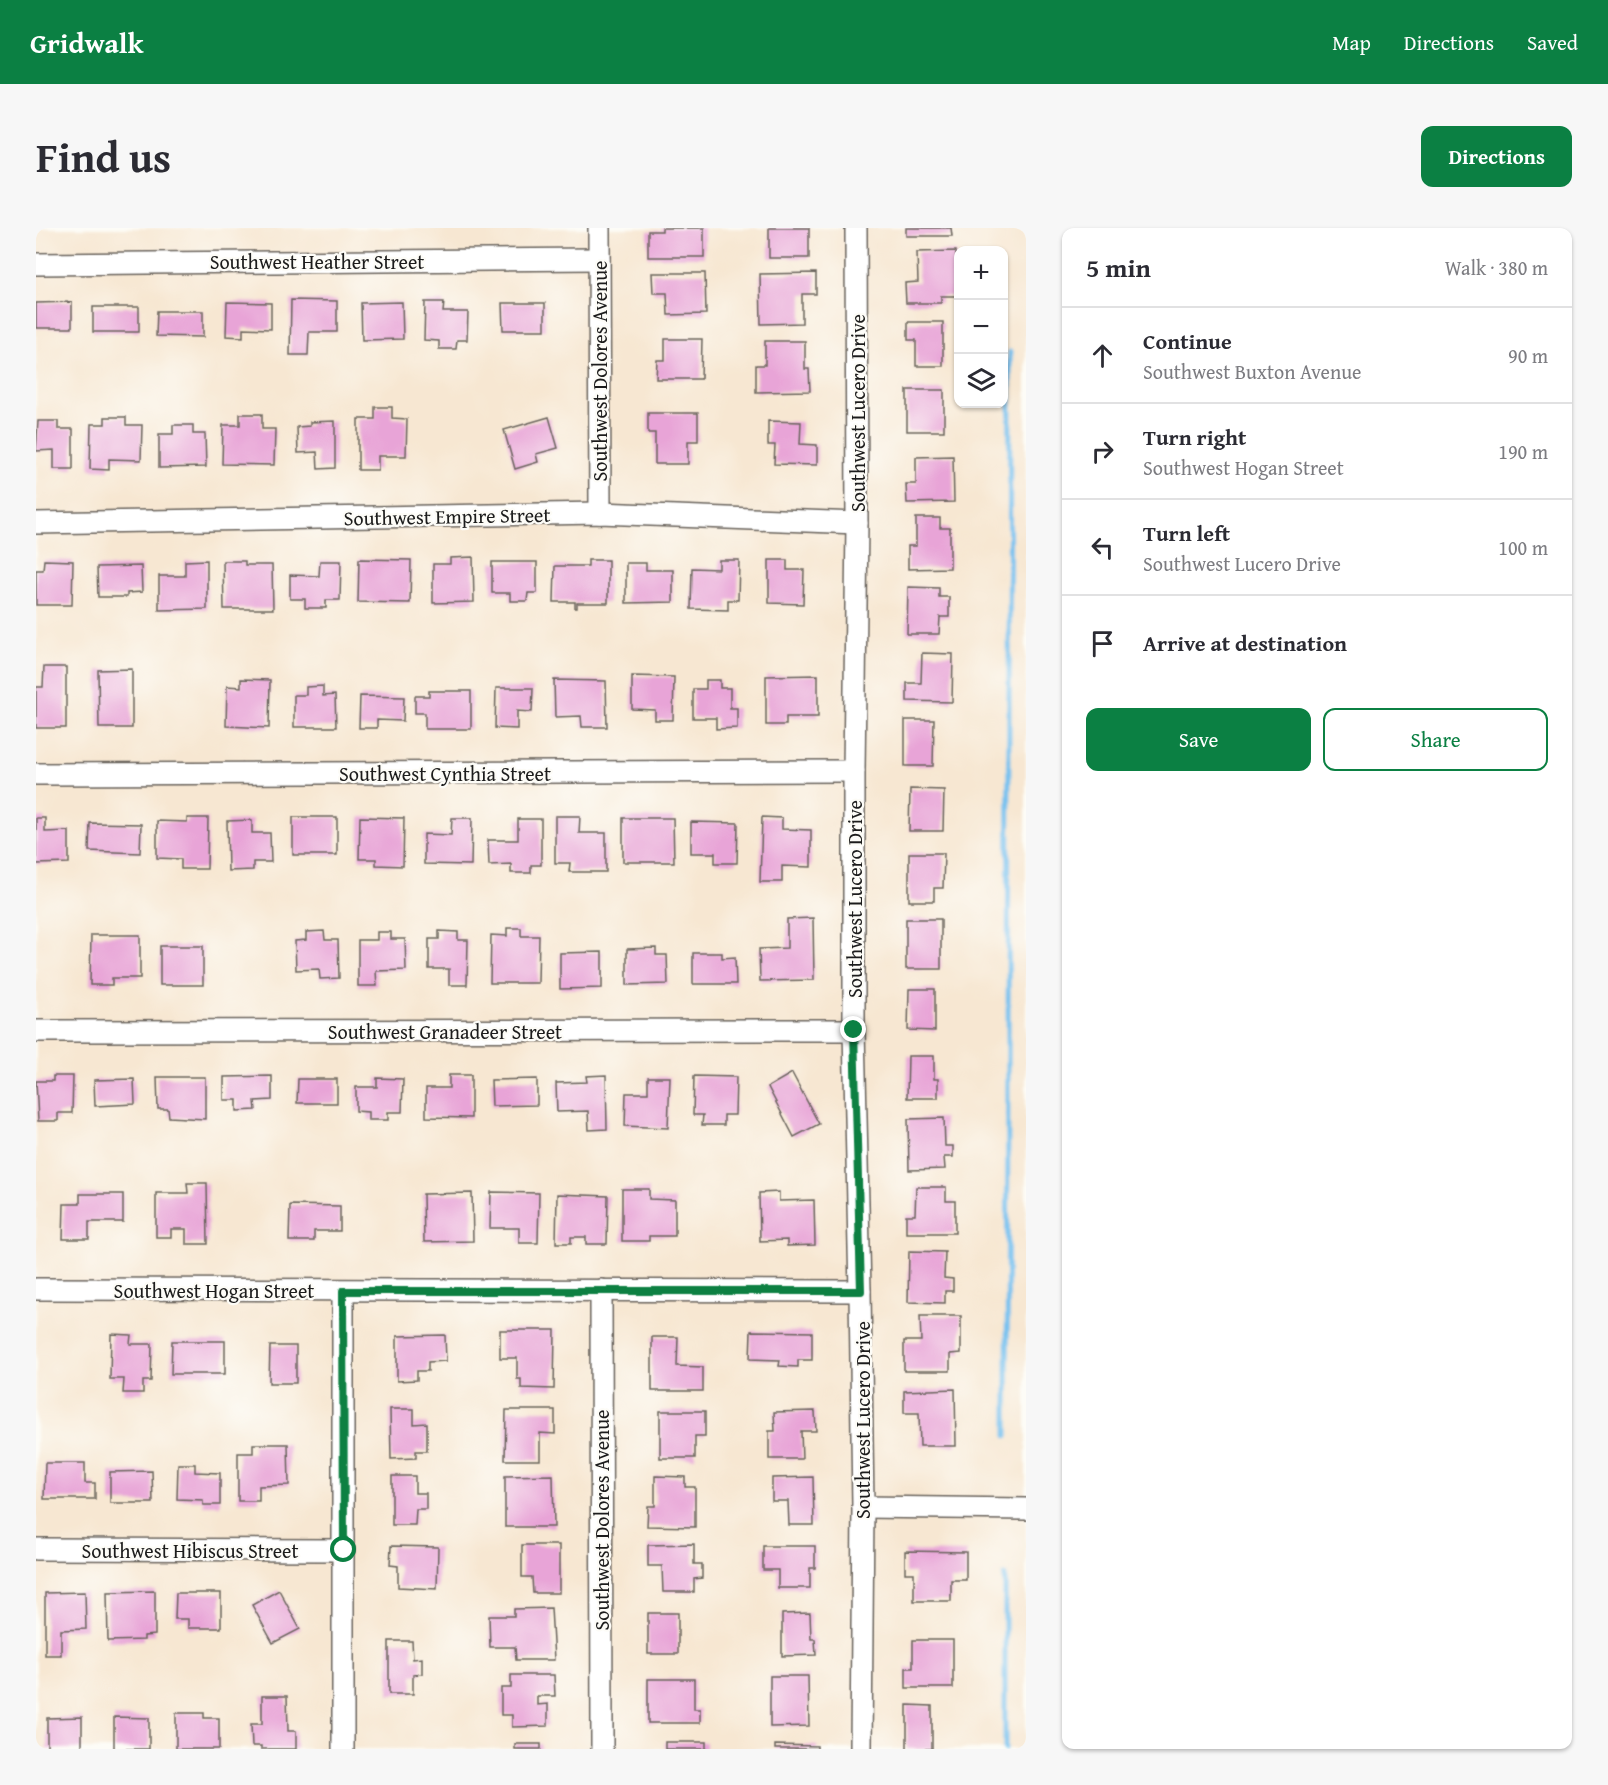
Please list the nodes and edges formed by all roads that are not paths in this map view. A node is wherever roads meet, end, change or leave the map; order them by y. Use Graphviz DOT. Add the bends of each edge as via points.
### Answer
graph roads {
  1 [pos="599,228"];
  2 [pos="856,228"];
  3 [pos="599,259"];
  4 [pos="36,264"];
  5 [pos="600,513"];
  6 [pos="36,523"];
  7 [pos="857,523"];
  8 [pos="854,771"];
  9 [pos="36,774"];
  10 [pos="854,1030"];
  11 [pos="36,1031"];
  12 [pos="36,1289"];
  13 [pos="601,1290"];
  14 [pos="343,1291"];
  15 [pos="861,1291"];
  16 [pos="863,1507"];
  17 [pos="1026,1509"];
  18 [pos="36,1550"];
  19 [pos="344,1550"];
  20 [pos="343,1749"];
  21 [pos="602,1749"];
  22 [pos="861,1749"];
  1 -- 3 [label="street, Southwest Dolores Avenue"];
  2 -- 7 [label="street, Southwest Lucero Drive"];
  3 -- 4 [label="street, Southwest Heather Street"];
  3 -- 5 [label="street, Southwest Dolores Avenue"];
  5 -- 6 [label="street, Southwest Empire Street"];
  5 -- 7 [label="street, Southwest Empire Street"];
  7 -- 8 [label="street, Southwest Lucero Drive"];
  8 -- 9 [label="street, Southwest Cynthia Street"];
  8 -- 10 [label="street, Southwest Lucero Drive"];
  10 -- 11 [label="street, Southwest Granadeer Street"];
  10 -- 15 [label="street, Southwest Lucero Drive"];
  12 -- 14 [label="street, Southwest Hogan Street"];
  13 -- 14 [label="street, Southwest Hogan Street"];
  13 -- 15 [label="street, Southwest Hogan Street"];
  13 -- 21 [label="street, Southwest Dolores Avenue"];
  14 -- 19 [label="street"];
  15 -- 16 [label="street, Southwest Lucero Drive"];
  16 -- 17 [label="street"];
  16 -- 22 [label="street, Southwest Lucero Drive"];
  18 -- 19 [label="street, Southwest Hibiscus Street"];
  19 -- 20 [label="street"];
}
